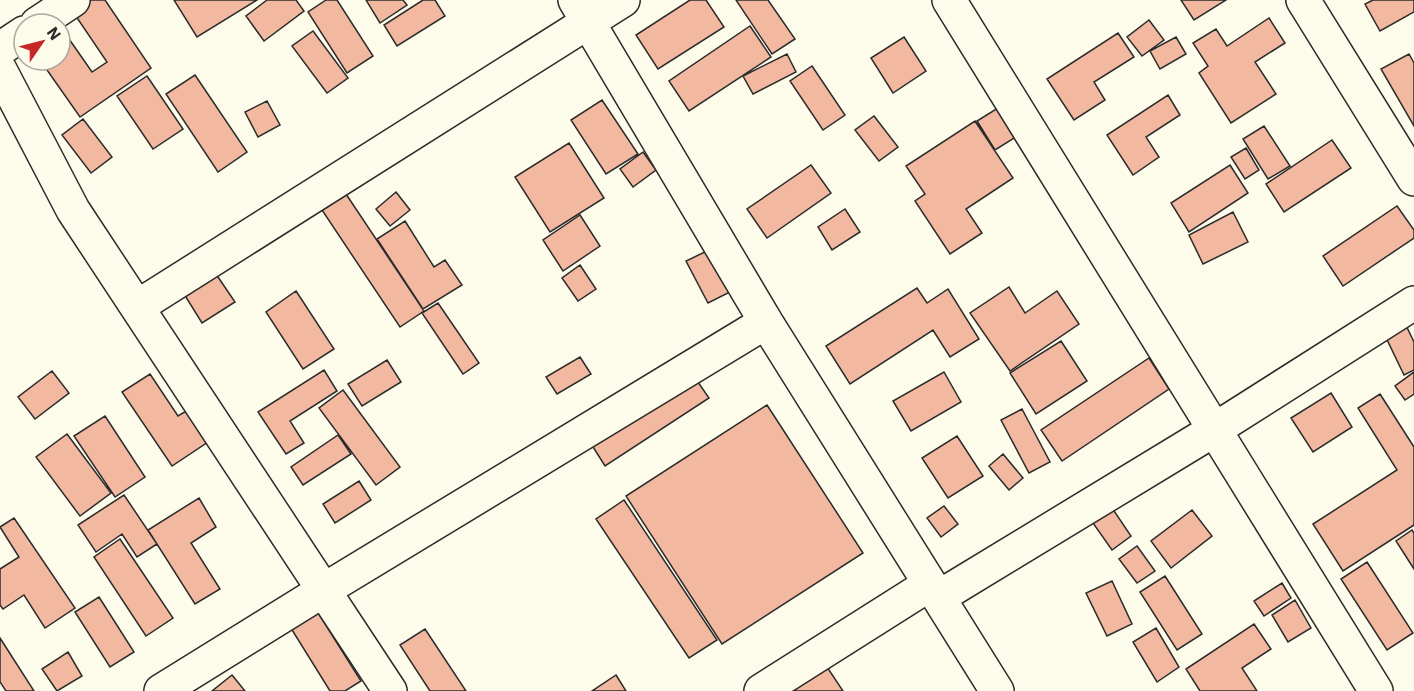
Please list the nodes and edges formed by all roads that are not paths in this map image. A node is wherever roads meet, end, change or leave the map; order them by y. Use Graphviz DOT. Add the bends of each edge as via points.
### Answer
graph roads {
  1 [pos="73,0"];
  2 [pos="623,0"];
  3 [pos="950,0"];
  4 [pos="1303,0"];
  5 [pos="582,11"];
  6 [pos="55,12"];
  7 [pos="0,70"];
  8 [pos="1414,179"];
  9 [pos="1414,303"];
  10 [pos="137,307"];
  11 [pos="766,322"];
  12 [pos="1214,430"];
  13 [pos="324,590"];
  14 [pos="934,591"];
  15 [pos="161,691"];
  16 [pos="390,691"];
  17 [pos="762,691"];
  18 [pos="997,691"];
  19 [pos="1376,691"];
  1 -- 6 [label="street"];
  2 -- 5 [label="street"];
  3 -- 12 [label="street"];
  4 -- 8 [label="street"];
  5 -- 10 [label="street"];
  5 -- 11 [label="street"];
  7 -- 10 [label="street" via="73,210"];
  9 -- 12 [label="street"];
  10 -- 13 [label="street"];
  11 -- 13 [label="street"];
  11 -- 14 [label="street"];
  12 -- 14 [label="street"];
  12 -- 19 [label="street"];
  13 -- 15 [label="street"];
  13 -- 16 [label="street"];
  14 -- 17 [label="street"];
  14 -- 18 [label="street"];
}
